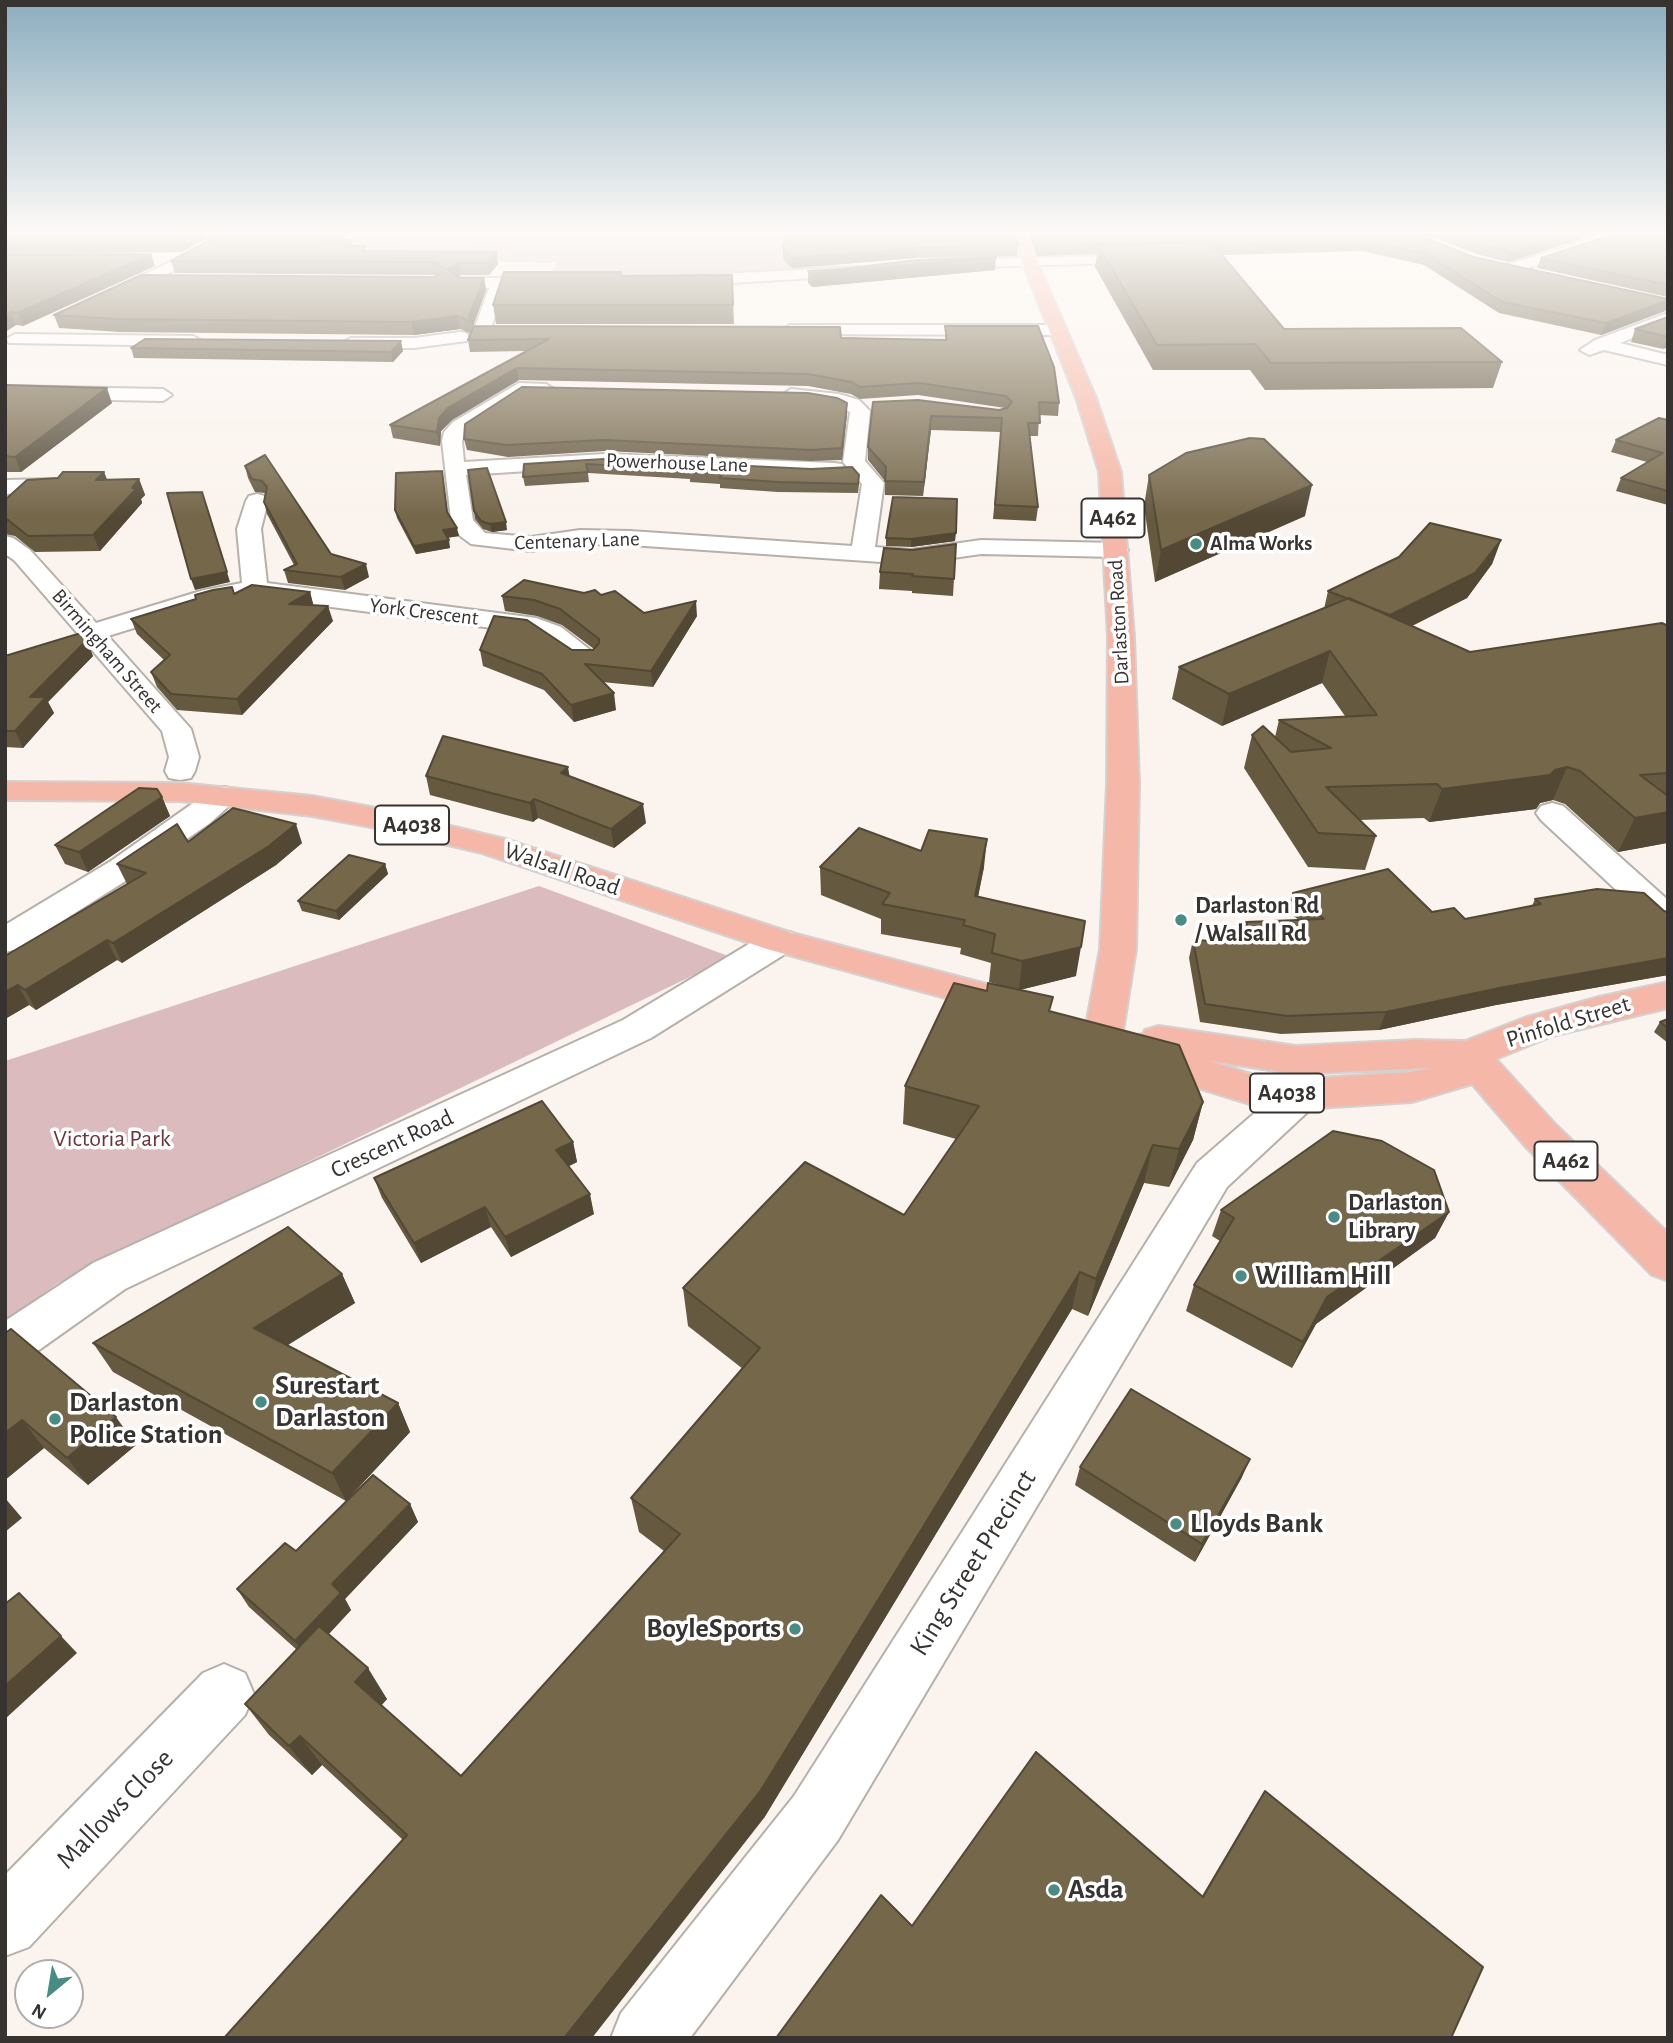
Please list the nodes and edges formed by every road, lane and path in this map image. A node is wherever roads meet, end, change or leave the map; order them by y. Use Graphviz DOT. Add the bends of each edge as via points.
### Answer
graph roads {
  1 [pos="42,326"];
  2 [pos="483,326"];
  3 [pos="1057,326"];
  4 [pos="1647,326"];
  5 [pos="776,327"];
  6 [pos="1059,330"];
  7 [pos="550,333"];
  8 [pos="460,337"];
  9 [pos="208,341"];
  10 [pos="10,342"];
  11 [pos="332,342"];
  12 [pos="1668,360"];
  13 [pos="560,390"];
  14 [pos="5,392"];
  15 [pos="163,395"];
  16 [pos="767,395"];
  17 [pos="880,405"];
  18 [pos="857,408"];
  19 [pos="857,467"];
  20 [pos="456,469"];
  21 [pos="56,486"];
  22 [pos="5,487"];
  23 [pos="257,501"];
  24 [pos="5,543"];
  25 [pos="1116,550"];
  26 [pos="862,555"];
  27 [pos="255,589"];
  28 [pos="92,633"];
  29 [pos="585,657"];
  30 [pos="180,771"];
  31 [pos="5,791"];
  32 [pos="224,796"];
  33 [pos="1552,813"];
  34 [pos="1668,919"];
  35 [pos="5,941"];
  36 [pos="780,941"];
  37 [pos="1668,995"];
  38 [pos="1069,1019"];
  39 [pos="1469,1055"];
  40 [pos="1302,1094"];
  41 [pos="1668,1262"];
  42 [pos="5,1346"];
  43 [pos="224,1694"];
  44 [pos="5,1923"];
  45 [pos="646,2038"];
  1 -- 10 [label="street"];
  2 -- 7 [label="street" via="484,332"];
  3 -- 6 [label="main road, Darlaston Road / A462"];
  4 -- 12 [label="street" via="1595,347"];
  5 -- 6 [label="street"];
  6 -- 25 [label="main road, Darlaston Road / A462" via="1111,472"];
  8 -- 11 [label="street" via="414,344"];
  9 -- 10 [label="street"];
  13 -- 20 [label="street, Centenary Lane" via="519,389 460,426 452,441"];
  14 -- 15 [label="street"];
  16 -- 18 [label="street" via="832,398"];
  17 -- 18 [label="street"];
  18 -- 19 [label="street" via="861,415"];
  19 -- 20 [label="street, Powerhouse Lane" via="811,470 605,460"];
  19 -- 26 [label="street" via="873,483"];
  20 -- 26 [label="street, Centenary Lane" via="457,495 467,530 488,542 531,544 608,537"];
  21 -- 22 [label="street"];
  23 -- 27 [label="street" via="249,529"];
  24 -- 28 [label="street, Birmingham Street" via="22,555"];
  25 -- 26 [label="street, Centenary Lane" via="981,547 911,556"];
  25 -- 38 [label="main road, Darlaston Road / A462" via="1124,784 1118,949"];
  27 -- 28 [label="street, York Crescent" via="213,595"];
  27 -- 29 [label="street, York Crescent" via="536,626"];
  28 -- 30 [label="street, Birmingham Street" via="176,729 184,757"];
  31 -- 32 [label="main road, Walsall Road / A4038"];
  32 -- 35 [label="street" via="122,868"];
  32 -- 36 [label="main road, Walsall Road / A4038" via="312,806 439,831"];
  33 -- 34 [label="street"];
  36 -- 38 [label="main road, Walsall Road / A4038"];
  36 -- 42 [label="street, Crescent Road" via="637,1029 109,1276"];
  37 -- 39 [label="main road, Pinfold Street / A4038" via="1550,1024"];
  38 -- 39 [label="main road, A4038" via="1296,1060"];
  38 -- 40 [label="main road, A4038" via="1212,1078 1260,1092"];
  39 -- 40 [label="main road, A4038" via="1456,1076 1412,1087"];
  39 -- 41 [label="main road, A462" via="1540,1135"];
  40 -- 45 [label="street, King Street Precinct" via="1212,1175 816,1818"];
  43 -- 44 [label="street, Mallows Close"];
}
